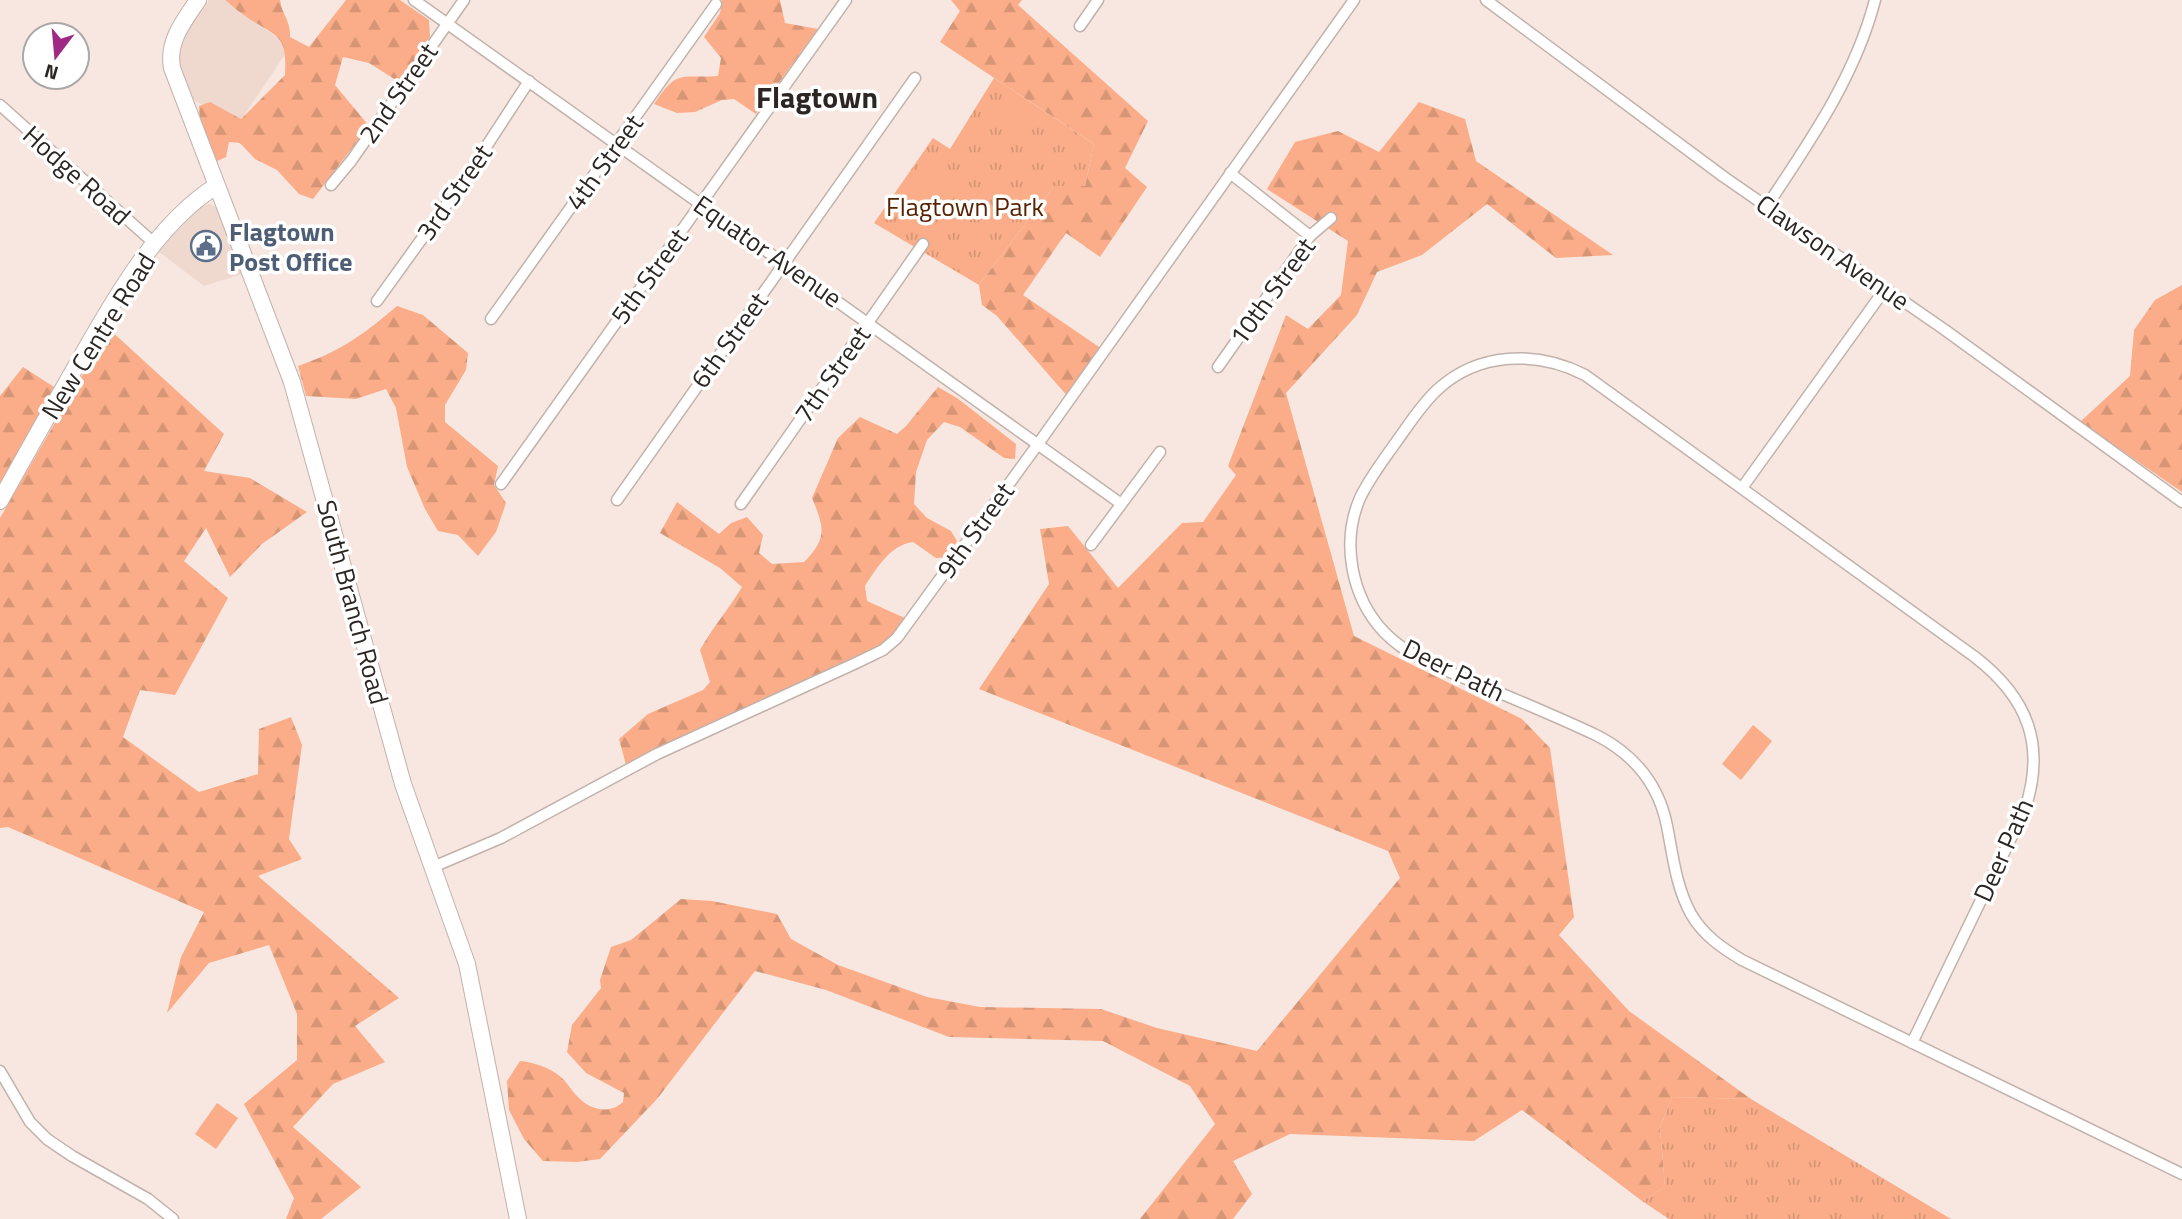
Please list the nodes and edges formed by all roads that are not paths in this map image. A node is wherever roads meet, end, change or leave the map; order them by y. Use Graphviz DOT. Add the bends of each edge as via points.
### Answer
graph roads {
  1 [pos="198,0"];
  2 [pos="414,0"];
  3 [pos="464,0"];
  4 [pos="846,0"];
  5 [pos="1098,0"];
  6 [pos="1354,0"];
  7 [pos="1486,0"];
  8 [pos="1875,0"];
  9 [pos="716,5"];
  10 [pos="447,23"];
  11 [pos="1080,26"];
  12 [pos="915,78"];
  13 [pos="529,81"];
  14 [pos="0,105"];
  15 [pos="618,144"];
  16 [pos="1230,173"];
  17 [pos="331,185"];
  18 [pos="216,186"];
  19 [pos="701,203"];
  20 [pos="1766,206"];
  21 [pos="1331,218"];
  22 [pos="1310,236"];
  23 [pos="155,244"];
  24 [pos="923,244"];
  25 [pos="785,262"];
  26 [pos="1885,289"];
  27 [pos="376,301"];
  28 [pos="491,319"];
  29 [pos="869,323"];
  30 [pos="1218,367"];
  31 [pos="1038,444"];
  32 [pos="1160,452"];
  33 [pos="500,484"];
  34 [pos="1742,488"];
  35 [pos="617,500"];
  36 [pos="0,501"];
  37 [pos="2182,502"];
  38 [pos="1120,503"];
  39 [pos="741,504"];
  40 [pos="1090,545"];
  41 [pos="432,867"];
  42 [pos="1912,1043"];
  43 [pos="0,1071"];
  44 [pos="2182,1174"];
  45 [pos="173,1219"];
  46 [pos="518,1219"];
  1 -- 18 [label="street, South Branch Road" via="177,32 171,62"];
  2 -- 10 [label="street, Equator Avenue"];
  3 -- 10 [label="street, 2nd Street"];
  4 -- 19 [label="street, 5th Street"];
  5 -- 11 [label="street"];
  6 -- 16 [label="street, 9th Street"];
  7 -- 20 [label="street, Clawson Avenue"];
  8 -- 20 [label="street" via="1836,98"];
  9 -- 15 [label="street, 4th Street"];
  10 -- 13 [label="street, Equator Avenue"];
  10 -- 17 [label="street, 2nd Street"];
  12 -- 25 [label="street, 6th Street"];
  13 -- 15 [label="street, Equator Avenue"];
  13 -- 27 [label="street, 3rd Street"];
  14 -- 23 [label="street, Hodge Road"];
  15 -- 19 [label="street, Equator Avenue"];
  15 -- 28 [label="street, 4th Street"];
  16 -- 22 [label="street"];
  16 -- 31 [label="street, 9th Street"];
  18 -- 23 [label="street, New Centre Road"];
  18 -- 41 [label="street, South Branch Road" via="292,382 403,784"];
  19 -- 25 [label="street, Equator Avenue"];
  19 -- 33 [label="street, 5th Street"];
  20 -- 26 [label="street, Clawson Avenue"];
  21 -- 22 [label="street, 10th Street"];
  22 -- 30 [label="street, 10th Street"];
  23 -- 36 [label="street, New Centre Road" via="122,288"];
  24 -- 29 [label="street, 7th Street"];
  25 -- 29 [label="street, Equator Avenue"];
  25 -- 35 [label="street, 6th Street"];
  26 -- 34 [label="street"];
  26 -- 37 [label="street, Clawson Avenue"];
  29 -- 31 [label="street, Equator Avenue"];
  29 -- 39 [label="street, 7th Street"];
  31 -- 38 [label="street, Equator Avenue"];
  31 -- 41 [label="street, 9th Street" via="908,624 883,650 657,754 477,850"];
  32 -- 38 [label="street"];
  34 -- 42 [label="street, Deer Path" via="1994,671 2014,695 2028,724 2034,760 2025,809"];
  34 -- 42 [label="street, Deer Path" via="1585,375 1551,361 1499,359 1466,370 1438,390 1375,472 1354,514 1350,542 1353,574 1375,622 1413,655 1598,736 1639,766 1662,806 1686,903 1702,929 1723,949"];
  38 -- 40 [label="street"];
  41 -- 46 [label="street, South Branch Road" via="474,989"];
  42 -- 44 [label="street, Deer Path"];
  43 -- 45 [label="street" via="30,1122 47,1139"];
}
